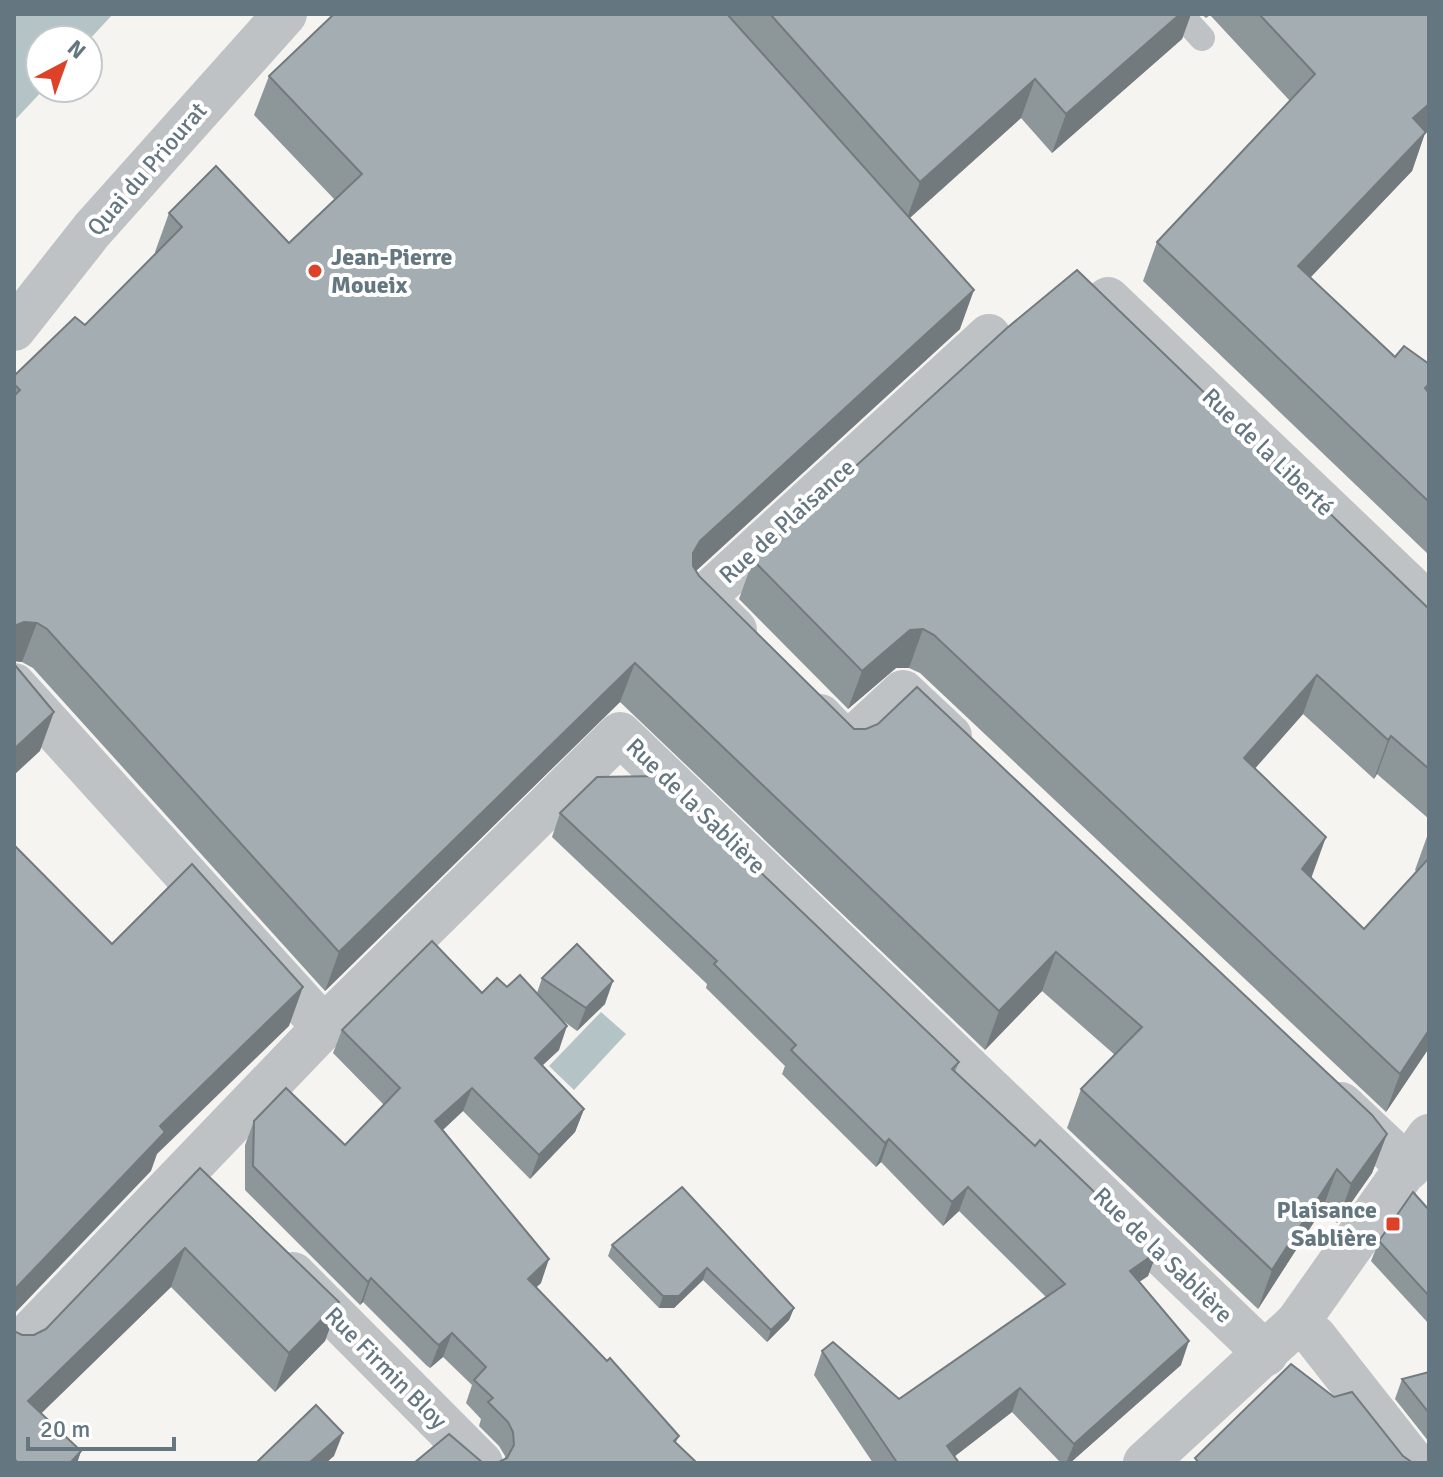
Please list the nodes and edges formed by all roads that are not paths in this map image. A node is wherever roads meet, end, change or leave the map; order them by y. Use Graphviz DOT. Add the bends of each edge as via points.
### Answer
graph roads {
  1 [pos="285,14"];
  2 [pos="1180,14"];
  3 [pos="1202,38"];
  4 [pos="1108,299"];
  5 [pos="14,329"];
  6 [pos="989,336"];
  7 [pos="1429,605"];
  8 [pos="758,654"];
  9 [pos="14,685"];
  10 [pos="792,688"];
  11 [pos="984,768"];
  12 [pos="324,1027"];
  13 [pos="1317,1082"];
  14 [pos="1419,1152"];
  15 [pos="268,1249"];
  16 [pos="1297,1323"];
  17 [pos="14,1350"];
  18 [pos="1266,1354"];
  19 [pos="481,1463"];
  20 [pos="1145,1463"];
  21 [pos="1414,1463"];
  1 -- 5 [label="street, Quai du Priourat" via="92,230"];
  2 -- 3 [label="lane"];
  4 -- 7 [label="street, Rue de la Liberté"];
  6 -- 8 [label="street, Rue de Plaisance" via="703,598"];
  9 -- 12 [label="street"];
  10 -- 11 [label="street" via="847,744 903,692"];
  12 -- 17 [label="street" via="201,1182"];
  12 -- 18 [label="street, Rue de la Sablière" via="620,734"];
  13 -- 14 [label="street"];
  14 -- 16 [label="street"];
  15 -- 19 [label="street, Rue Firmin Bloy"];
  16 -- 18 [label="street"];
  16 -- 21 [label="street" via="1315,1337"];
  18 -- 20 [label="street"];
}
